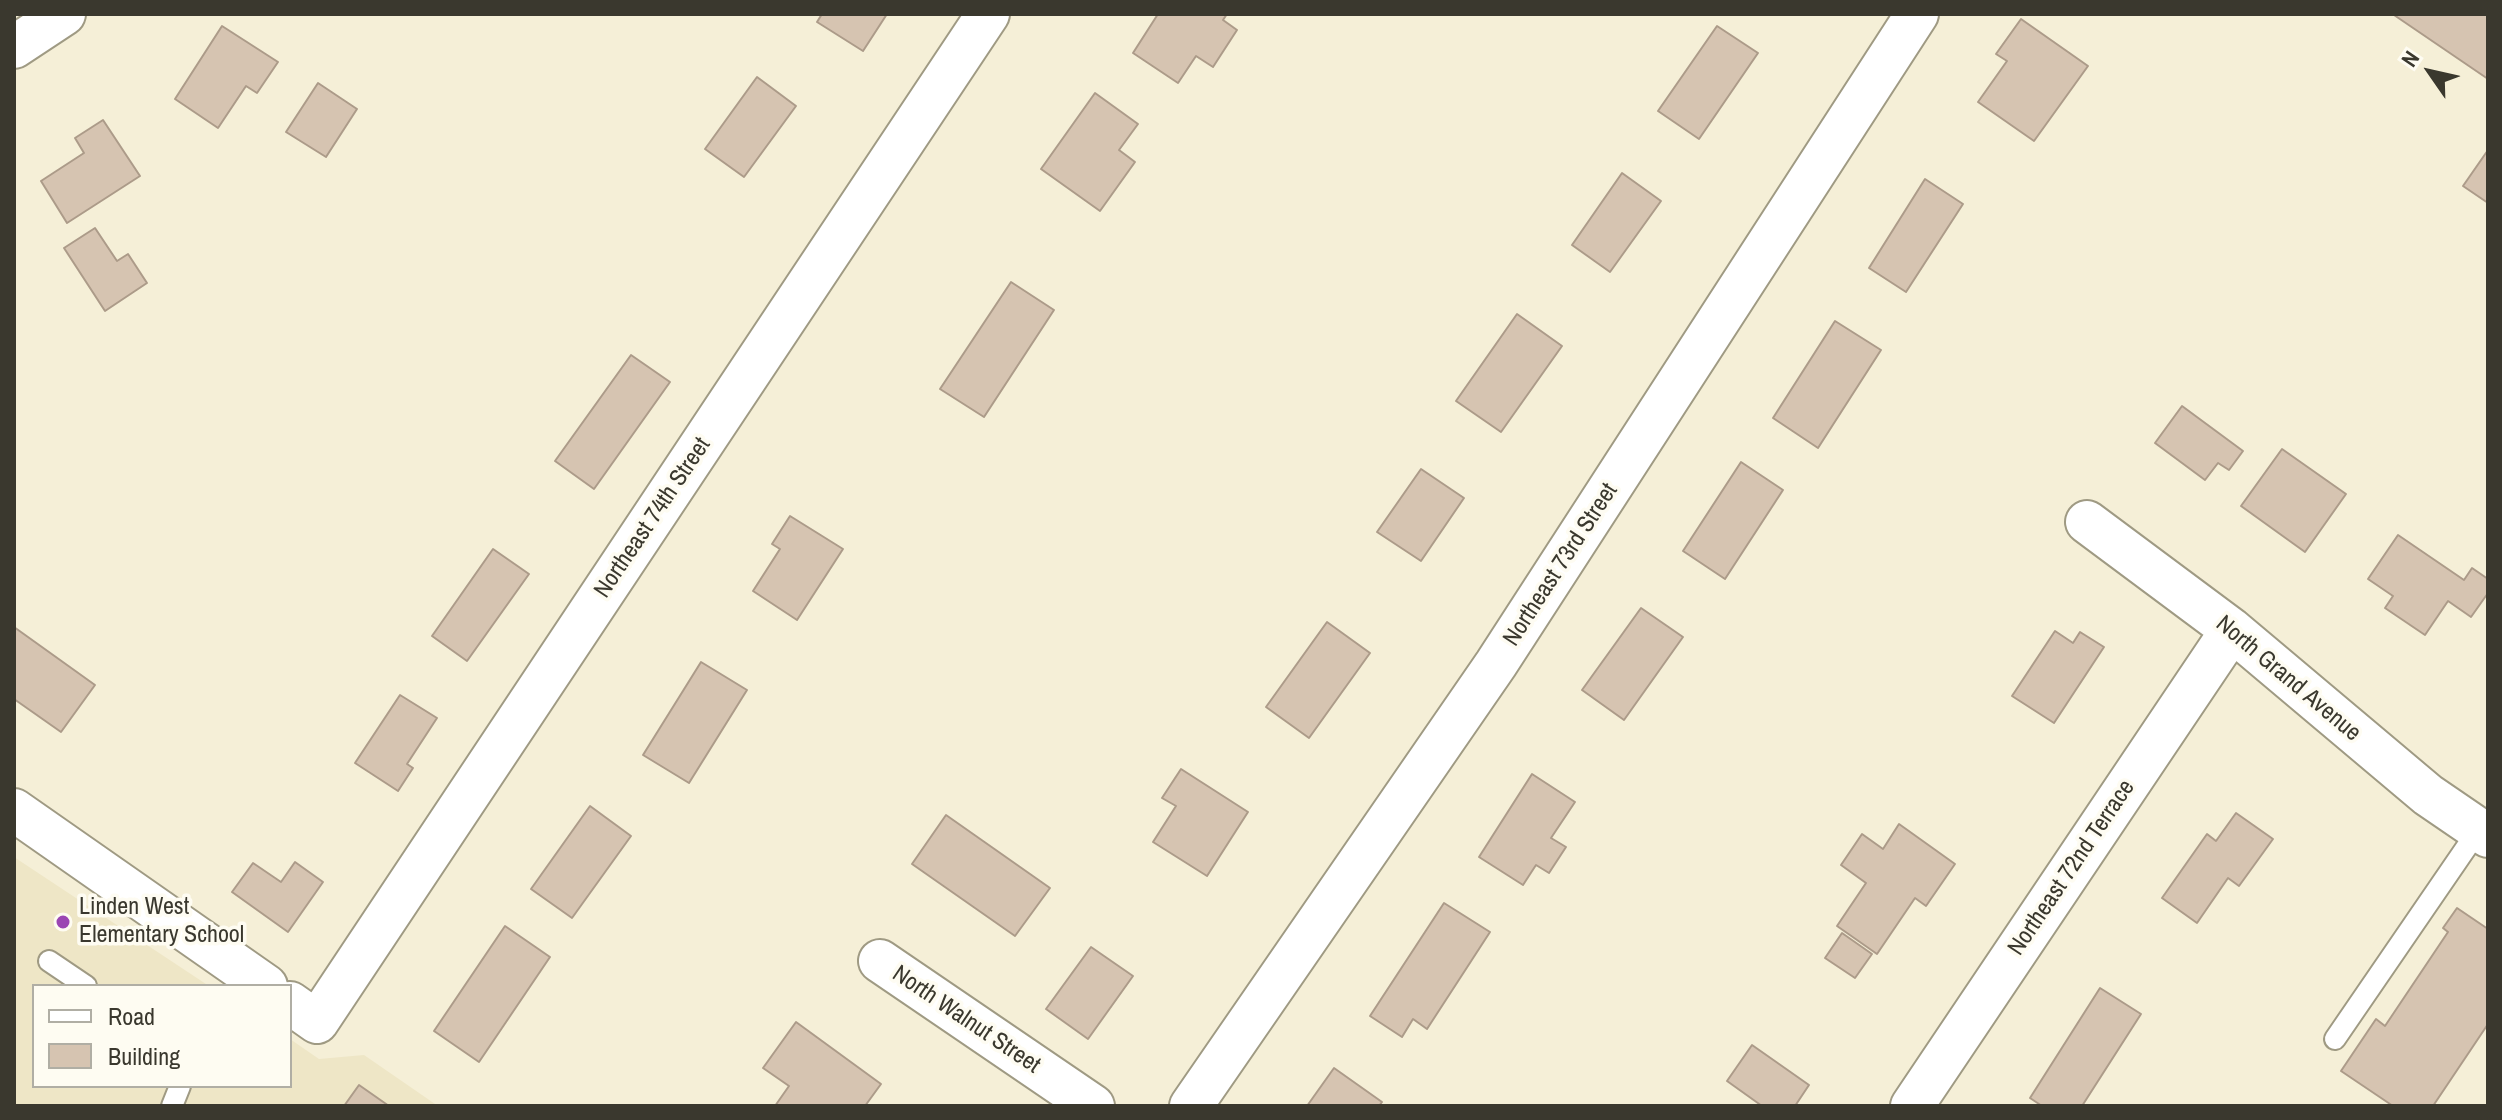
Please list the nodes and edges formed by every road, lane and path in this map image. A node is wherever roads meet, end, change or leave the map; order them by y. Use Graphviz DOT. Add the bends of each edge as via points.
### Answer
graph roads {
  1 [pos="64,14"];
  2 [pos="988,14"];
  3 [pos="1917,14"];
  4 [pos="14,47"];
  5 [pos="2087,522"];
  6 [pos="2232,630"];
  7 [pos="14,810"];
  8 [pos="2483,832"];
  9 [pos="49,961"];
  10 [pos="880,961"];
  11 [pos="247,980"];
  12 [pos="83,984"];
  13 [pos="304,1012"];
  14 [pos="2335,1039"];
  15 [pos="1093,1106"];
  16 [pos="1191,1106"];
  17 [pos="1912,1106"];
  1 -- 4 [label="street"];
  2 -- 13 [label="street, Northeast 74th Street"];
  3 -- 16 [label="street, Northeast 73rd Street" via="1496,664"];
  5 -- 6 [label="street, North Grand Avenue"];
  6 -- 8 [label="street, North Grand Avenue" via="2428,795"];
  6 -- 17 [label="street, Northeast 72nd Terrace"];
  7 -- 11 [label="street"];
  8 -- 14 [label="lane"];
  9 -- 12 [label="lane"];
  10 -- 15 [label="street, North Walnut Street"];
}
